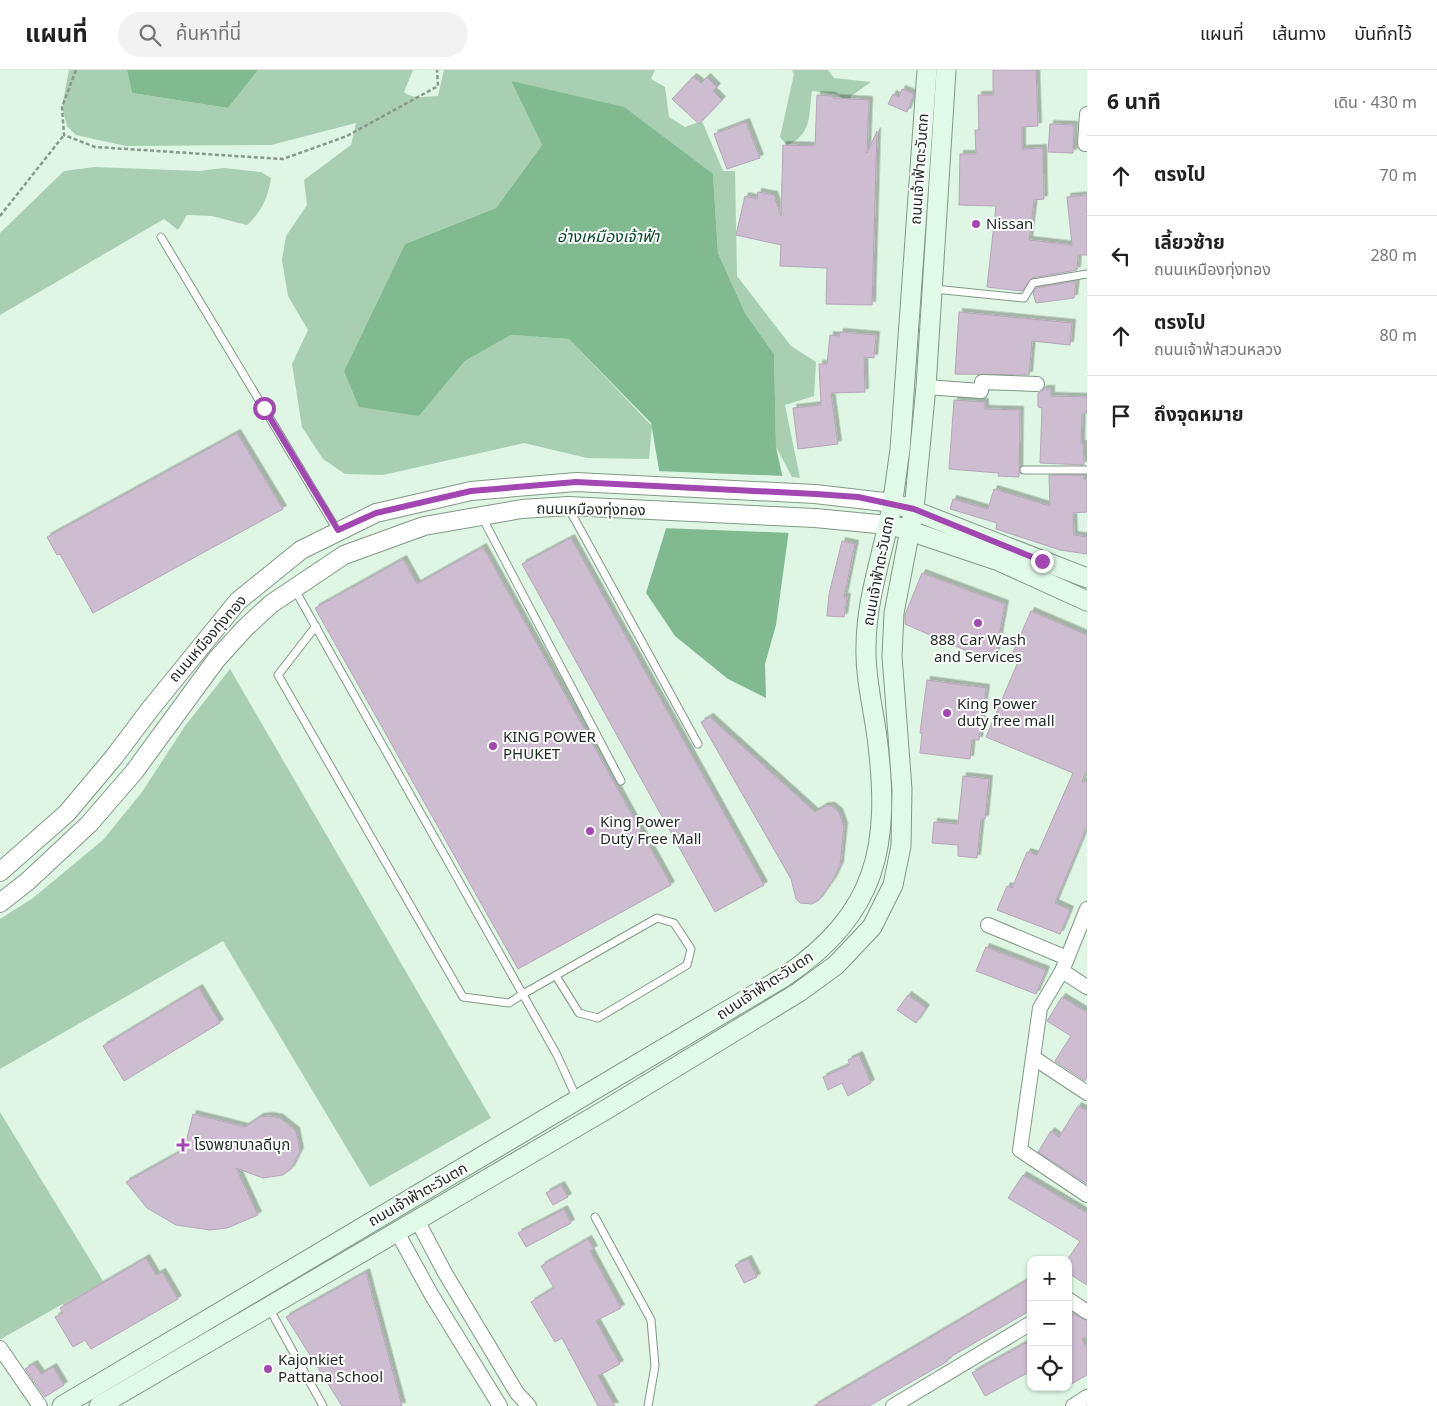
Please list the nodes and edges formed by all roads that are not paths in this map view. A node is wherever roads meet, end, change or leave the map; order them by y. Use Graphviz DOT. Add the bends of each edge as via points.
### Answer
graph roads {
  1 [pos="926,70"];
  2 [pos="946,70"];
  3 [pos="1087,114"];
  4 [pos="1087,144"];
  5 [pos="161,237"];
  6 [pos="1087,274"];
  7 [pos="934,289"];
  8 [pos="1037,384"];
  9 [pos="926,387"];
  10 [pos="1024,470"];
  11 [pos="1087,470"];
  12 [pos="893,503"];
  13 [pos="568,506"];
  14 [pos="914,509"];
  15 [pos="480,514"];
  16 [pos="888,525"];
  17 [pos="910,529"];
  18 [pos="338,530"];
  19 [pos="1087,578"];
  20 [pos="294,587"];
  21 [pos="1087,602"];
  22 [pos="316,626"];
  23 [pos="127,740"];
  24 [pos="698,744"];
  25 [pos="147,754"];
  26 [pos="622,781"];
  27 [pos="0,872"];
  28 [pos="0,903"];
  29 [pos="1087,911"];
  30 [pos="988,925"];
  31 [pos="1065,964"];
  32 [pos="556,976"];
  33 [pos="1087,987"];
  34 [pos="523,994"];
  35 [pos="1034,1058"];
  36 [pos="1087,1093"];
  37 [pos="578,1100"];
  38 [pos="1087,1195"];
  39 [pos="595,1217"];
  40 [pos="417,1220"];
  41 [pos="396,1232"];
  42 [pos="1070,1301"];
  43 [pos="269,1307"];
  44 [pos="1087,1312"];
  45 [pos="1027,1325"];
  46 [pos="0,1348"];
  47 [pos="1087,1397"];
  48 [pos="40,1406"];
  49 [pos="62,1406"];
  50 [pos="99,1406"];
  51 [pos="323,1406"];
  52 [pos="500,1406"];
  53 [pos="529,1406"];
  54 [pos="648,1406"];
  55 [pos="893,1406"];
  56 [pos="1073,1406"];
  1 -- 12 [label="main road, ถนนเจ้าฟ้าตะวันตก" via="900,450"];
  2 -- 7 [label="main road, ถนนเจ้าฟ้าตะวันตก"];
  3 -- 4 [label="street"];
  5 -- 18 [label="lane"];
  6 -- 7 [label="lane" via="1034,283 1024,298"];
  7 -- 9 [label="main road, ถนนเจ้าฟ้าตะวันตก"];
  8 -- 9 [label="street" via="982,382 981,391"];
  9 -- 14 [label="main road, ถนนเจ้าฟ้าตะวันตก"];
  10 -- 11 [label="lane"];
  12 -- 14 [label="main road"];
  12 -- 16 [label="main road, ถนนเจ้าฟ้าตะวันตก"];
  12 -- 18 [label="street, ถนนเหมืองทุ่งทอง" via="816,494 576,482 471,491 376,513"];
  13 -- 15 [label="street, ถนนเหมืองทุ่งทอง"];
  13 -- 16 [label="street, ถนนเหมืองทุ่งทอง" via="815,518"];
  13 -- 24 [label="lane"];
  14 -- 17 [label="main road, ถนนเจ้าฟ้าตะวันตก"];
  14 -- 19 [label="main road"];
  15 -- 20 [label="street, ถนนเหมืองทุ่งทอง" via="424,526 344,555"];
  15 -- 26 [label="lane"];
  16 -- 17 [label="main road"];
  16 -- 37 [label="main road, ถนนเจ้าฟ้าตะวันตก" via="867,616 866,646 881,782 879,839 872,874 860,902 843,927 801,965"];
  17 -- 21 [label="main road" via="999,560"];
  17 -- 40 [label="main road, ถนนเจ้าฟ้าตะวันตก" via="894,613 892,656 902,789 901,846 896,875 886,903 866,934 820,978 607,1109"];
  18 -- 23 [label="street, ถนนเหมืองทุ่งทอง" via="302,550 238,601"];
  20 -- 22 [label="lane"];
  20 -- 25 [label="street, ถนนเหมืองทุ่งทอง" via="245,628 216,660"];
  22 -- 34 [label="lane"];
  22 -- 34 [label="lane" via="278,675 463,997 509,1003"];
  23 -- 25 [label="street"];
  23 -- 27 [label="street, ถนนเหมืองทุ่งทอง" via="67,813"];
  25 -- 28 [label="street, ถนนเหมืองทุ่งทอง" via="89,824"];
  29 -- 31 [label="street"];
  30 -- 31 [label="street"];
  31 -- 33 [label="street"];
  31 -- 35 [label="street" via="1040,1008"];
  32 -- 32 [label="lane" via="658,918 674,923 691,949 687,965 598,1018 579,1013"];
  32 -- 34 [label="lane"];
  34 -- 37 [label="lane"];
  35 -- 36 [label="street"];
  35 -- 38 [label="street" via="1020,1150"];
  37 -- 49 [label="main road, ถนนเจ้าฟ้าตะวันตก"];
  39 -- 54 [label="lane" via="651,1320 655,1366"];
  40 -- 41 [label="main road, ถนนเจ้าฟ้าตะวันตก"];
  40 -- 53 [label="street" via="517,1393"];
  41 -- 43 [label="main road, ถนนเจ้าฟ้าตะวันตก"];
  41 -- 52 [label="street"];
  42 -- 44 [label="street"];
  43 -- 50 [label="main road, ถนนเจ้าฟ้าตะวันตก"];
  43 -- 51 [label="lane"];
  45 -- 55 [label="street"];
  46 -- 48 [label="street"];
  47 -- 56 [label="street"];
}
